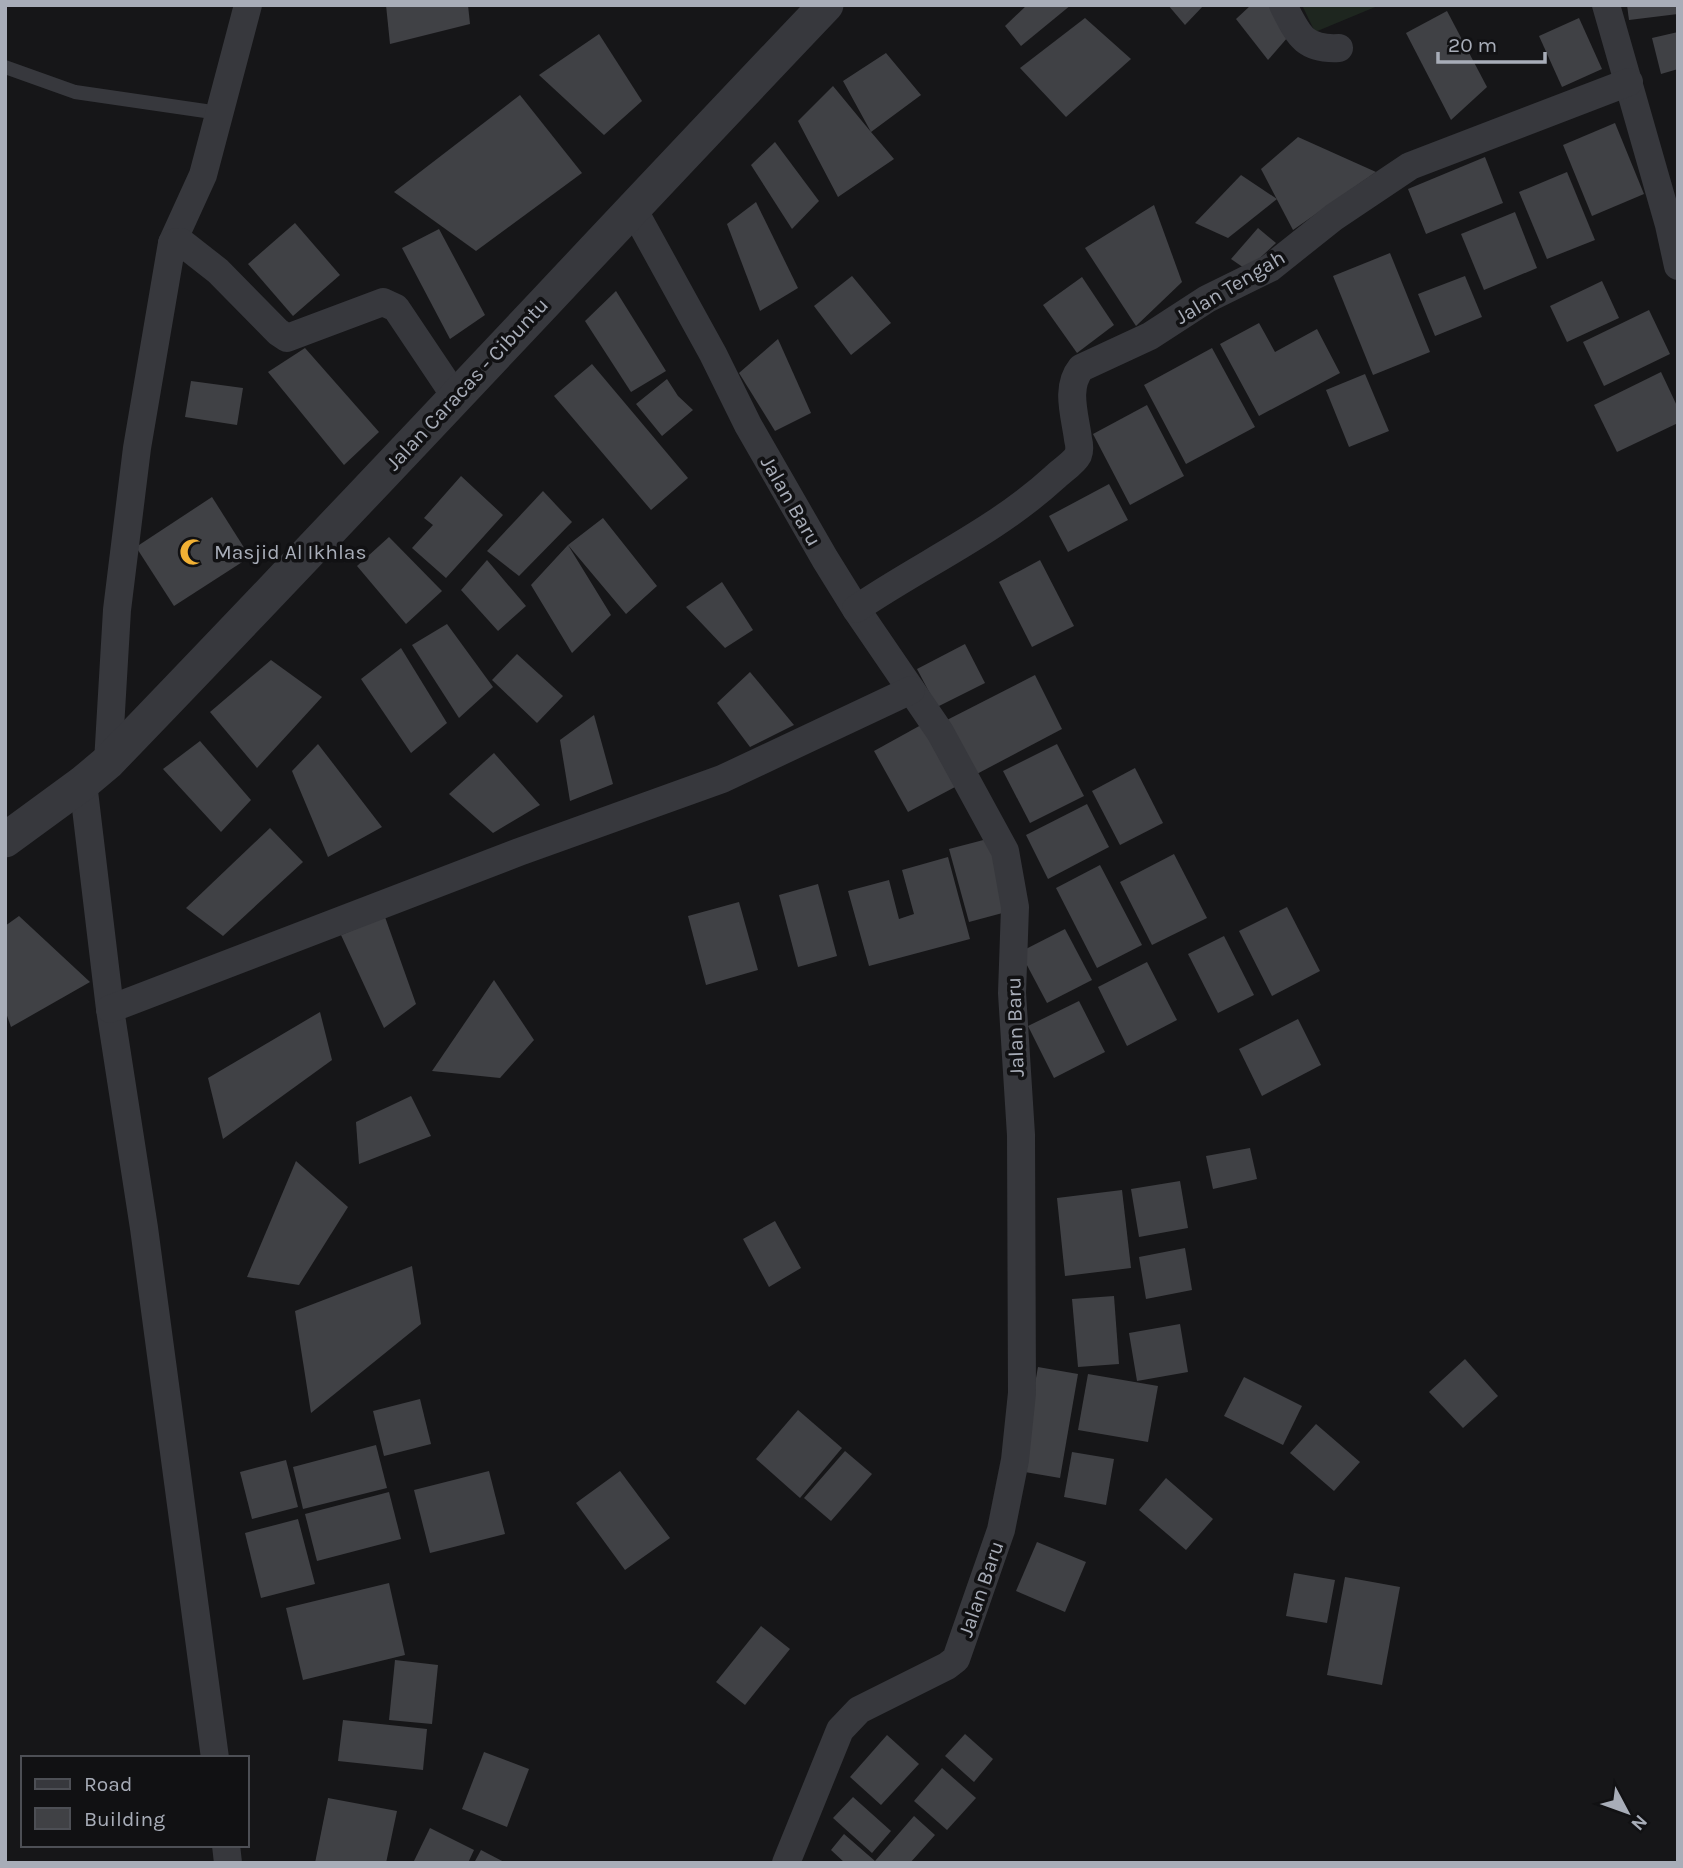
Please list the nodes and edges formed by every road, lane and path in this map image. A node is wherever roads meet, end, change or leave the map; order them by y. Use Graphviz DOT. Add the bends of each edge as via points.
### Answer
graph roads {
  1 [pos="248,5"];
  2 [pos="826,5"];
  3 [pos="1283,5"];
  4 [pos="1606,5"];
  5 [pos="1339,48"];
  6 [pos="5,67"];
  7 [pos="1629,82"];
  8 [pos="219,113"];
  9 [pos="632,207"];
  10 [pos="1674,224"];
  11 [pos="177,243"];
  12 [pos="1678,267"];
  13 [pos="455,396"];
  14 [pos="856,609"];
  15 [pos="911,690"];
  16 [pos="95,772"];
  17 [pos="5,840"];
  18 [pos="110,1009"];
  19 [pos="215,1756"];
  20 [pos="786,1863"];
  1 -- 8 [label="street"];
  2 -- 9 [label="street, Jalan Caracas - Cibuntu"];
  3 -- 5 [label="street" via="1310,45"];
  4 -- 7 [label="street"];
  6 -- 8 [label="lane" via="75,92"];
  7 -- 10 [label="street"];
  7 -- 14 [label="street, Jalan Tengah" via="1410,166 1334,217 1270,268 1206,299 1150,336 1081,368 1071,389 1078,455 1033,497"];
  8 -- 11 [label="street" via="203,175"];
  9 -- 13 [label="street, Jalan Caracas - Cibuntu"];
  9 -- 14 [label="street, Jalan Baru" via="748,425"];
  10 -- 12 [label="street"];
  11 -- 13 [label="street" via="218,271 288,338 383,302 396,308"];
  11 -- 16 [label="street" via="136,448"];
  13 -- 16 [label="street, Jalan Caracas - Cibuntu" via="280,585"];
  14 -- 15 [label="street, Jalan Baru"];
  15 -- 18 [label="street" via="722,779"];
  15 -- 20 [label="street, Jalan Baru" via="940,732 1005,850 1015,907 1012,993 1021,1135 1022,1298 1022,1393 1015,1460 1001,1530 956,1659 848,1719"];
  16 -- 17 [label="street, Jalan Caracas - Cibuntu"];
  16 -- 18 [label="street"];
  18 -- 19 [label="street"];
}
